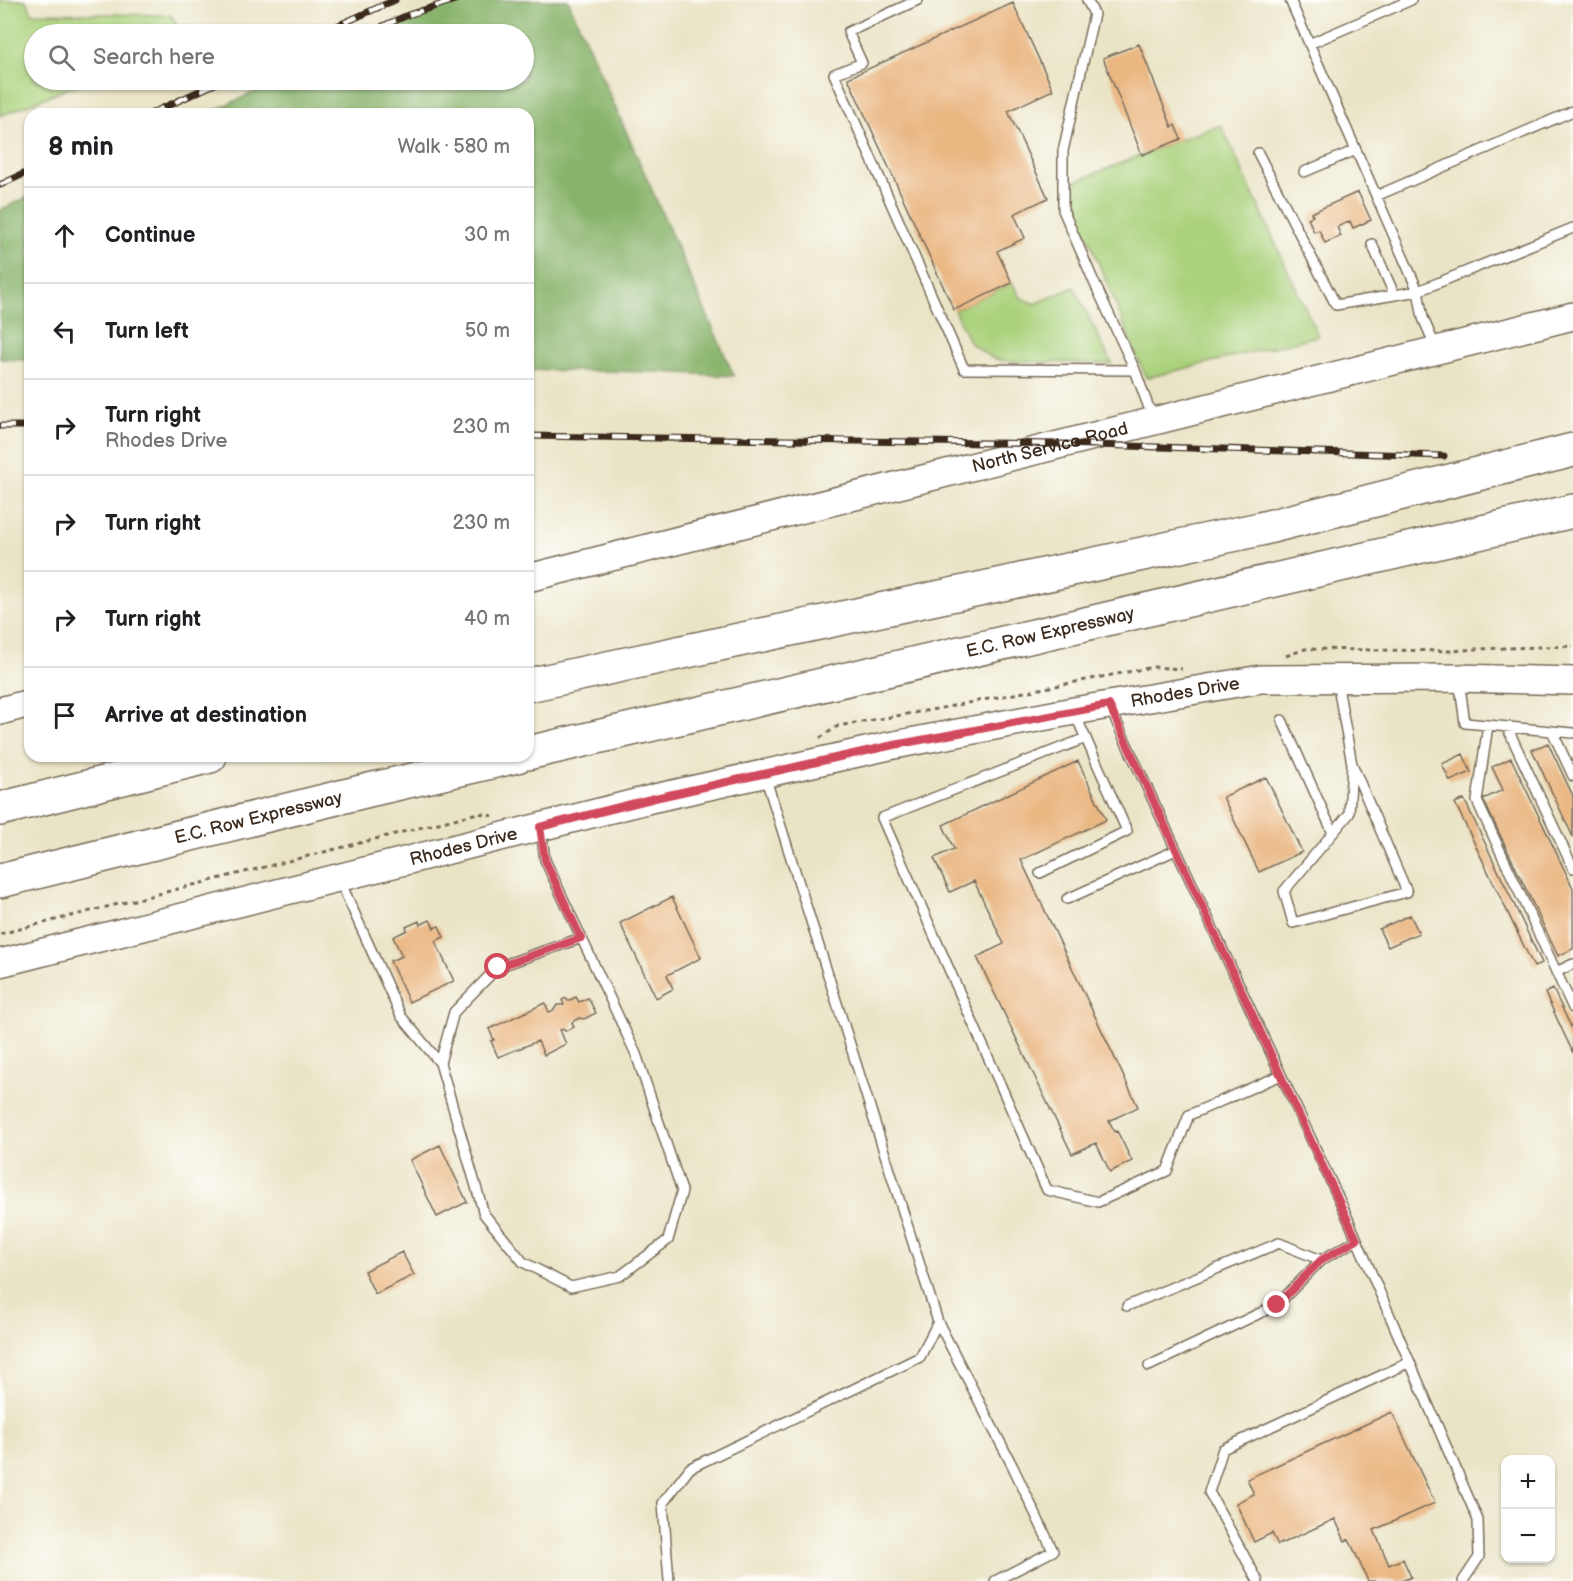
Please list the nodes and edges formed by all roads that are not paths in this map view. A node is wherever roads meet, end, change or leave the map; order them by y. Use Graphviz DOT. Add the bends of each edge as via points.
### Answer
graph roads {
  1 [pos="918,0"];
  2 [pos="1087,0"];
  3 [pos="1290,0"];
  4 [pos="1411,0"];
  5 [pos="1309,44"];
  6 [pos="1573,111"];
  7 [pos="1356,150"];
  8 [pos="1258,153"];
  9 [pos="1304,172"];
  10 [pos="1376,196"];
  11 [pos="1573,228"];
  12 [pos="1372,244"];
  13 [pos="1418,291"];
  14 [pos="1394,294"];
  15 [pos="1573,316"];
  16 [pos="1437,350"];
  17 [pos="1135,370"];
  18 [pos="1153,421"];
  19 [pos="1573,450"];
  20 [pos="1573,511"];
  21 [pos="534,576"];
  22 [pos="1458,678"];
  23 [pos="1337,679"];
  24 [pos="1573,681"];
  25 [pos="534,684"];
  26 [pos="24,705"];
  27 [pos="1109,705"];
  28 [pos="0,711"];
  29 [pos="1074,711"];
  30 [pos="1282,720"];
  31 [pos="1488,725"];
  32 [pos="1507,727"];
  33 [pos="1551,731"];
  34 [pos="1573,733"];
  35 [pos="1086,738"];
  36 [pos="534,752"];
  37 [pos="186,762"];
  38 [pos="491,762"];
  39 [pos="1352,764"];
  40 [pos="765,774"];
  41 [pos="1573,776"];
  42 [pos="0,809"];
  43 [pos="540,827"];
  44 [pos="1333,833"];
  45 [pos="1176,850"];
  46 [pos="1573,868"];
  47 [pos="1040,873"];
  48 [pos="338,878"];
  49 [pos="0,881"];
  50 [pos="1067,899"];
  51 [pos="581,938"];
  52 [pos="0,963"];
  53 [pos="1573,964"];
  54 [pos="1556,972"];
  55 [pos="1573,1008"];
  56 [pos="440,1063"];
  57 [pos="1281,1075"];
  58 [pos="1357,1240"];
  59 [pos="1321,1260"];
  60 [pos="1127,1306"];
  61 [pos="938,1322"];
  62 [pos="1410,1362"];
  63 [pos="1149,1366"];
  64 [pos="669,1581"];
  65 [pos="995,1581"];
  66 [pos="1257,1581"];
  67 [pos="1463,1581"];
  1 -- 17 [label="lane" via="848,32 862,63 834,74 964,369"];
  2 -- 17 [label="lane" via="1094,14 1063,151 1063,210"];
  3 -- 5 [label="lane"];
  4 -- 5 [label="lane"];
  5 -- 7 [label="lane"];
  6 -- 10 [label="lane"];
  7 -- 9 [label="lane"];
  7 -- 10 [label="lane"];
  8 -- 14 [label="lane" via="1336,305"];
  10 -- 13 [label="lane"];
  11 -- 13 [label="lane"];
  12 -- 14 [label="lane"];
  13 -- 14 [label="lane"];
  13 -- 16 [label="lane" via="1423,318"];
  15 -- 16 [label="street, North Service Road"];
  16 -- 18 [label="street, North Service Road"];
  17 -- 18 [label="lane"];
  18 -- 21 [label="street, North Service Road"];
  19 -- 25 [label="highway" via="1260,529"];
  20 -- 36 [label="highway, E.C. Row Expressway"];
  22 -- 23 [label="street, Rhodes Drive"];
  22 -- 24 [label="street, Rhodes Drive"];
  22 -- 31 [label="lane" via="1465,723"];
  23 -- 27 [label="street, Rhodes Drive" via="1261,679"];
  23 -- 39 [label="lane"];
  26 -- 28 [label="street"];
  27 -- 29 [label="street, Rhodes Drive"];
  27 -- 45 [label="lane"];
  29 -- 35 [label="lane"];
  29 -- 40 [label="street, Rhodes Drive"];
  30 -- 44 [label="lane"];
  31 -- 32 [label="lane"];
  31 -- 54 [label="lane" via="1477,801"];
  32 -- 33 [label="lane"];
  32 -- 46 [label="lane"];
  33 -- 34 [label="lane"];
  33 -- 41 [label="lane"];
  35 -- 47 [label="lane" via="1127,831"];
  35 -- 57 [label="lane" via="882,818 1047,1190 1098,1202 1167,1172 1189,1115"];
  37 -- 42 [label="highway"];
  38 -- 49 [label="highway, E.C. Row Expressway"];
  39 -- 44 [label="lane" via="1349,814"];
  39 -- 44 [label="lane" via="1407,892 1293,923 1284,891"];
  40 -- 43 [label="street, Rhodes Drive"];
  40 -- 61 [label="lane"];
  43 -- 48 [label="street, Rhodes Drive"];
  43 -- 51 [label="lane" via="545,860"];
  45 -- 50 [label="lane"];
  45 -- 57 [label="lane"];
  48 -- 52 [label="street, Rhodes Drive"];
  48 -- 56 [label="lane" via="401,1016"];
  51 -- 56 [label="lane" via="498,967 454,1012"];
  51 -- 56 [label="lane" via="636,1054 682,1191 668,1240 620,1276 572,1287 523,1262 484,1214"];
  53 -- 54 [label="lane"];
  54 -- 55 [label="lane"];
  57 -- 58 [label="lane"];
  58 -- 59 [label="lane"];
  58 -- 62 [label="lane"];
  59 -- 60 [label="lane" via="1279,1243"];
  59 -- 63 [label="lane" via="1277,1305"];
  61 -- 64 [label="lane" via="920,1357 690,1468 663,1503"];
  61 -- 65 [label="lane" via="1053,1551"];
  62 -- 66 [label="lane" via="1223,1449 1209,1492"];
  62 -- 67 [label="lane" via="1478,1520 1479,1557"];
}
